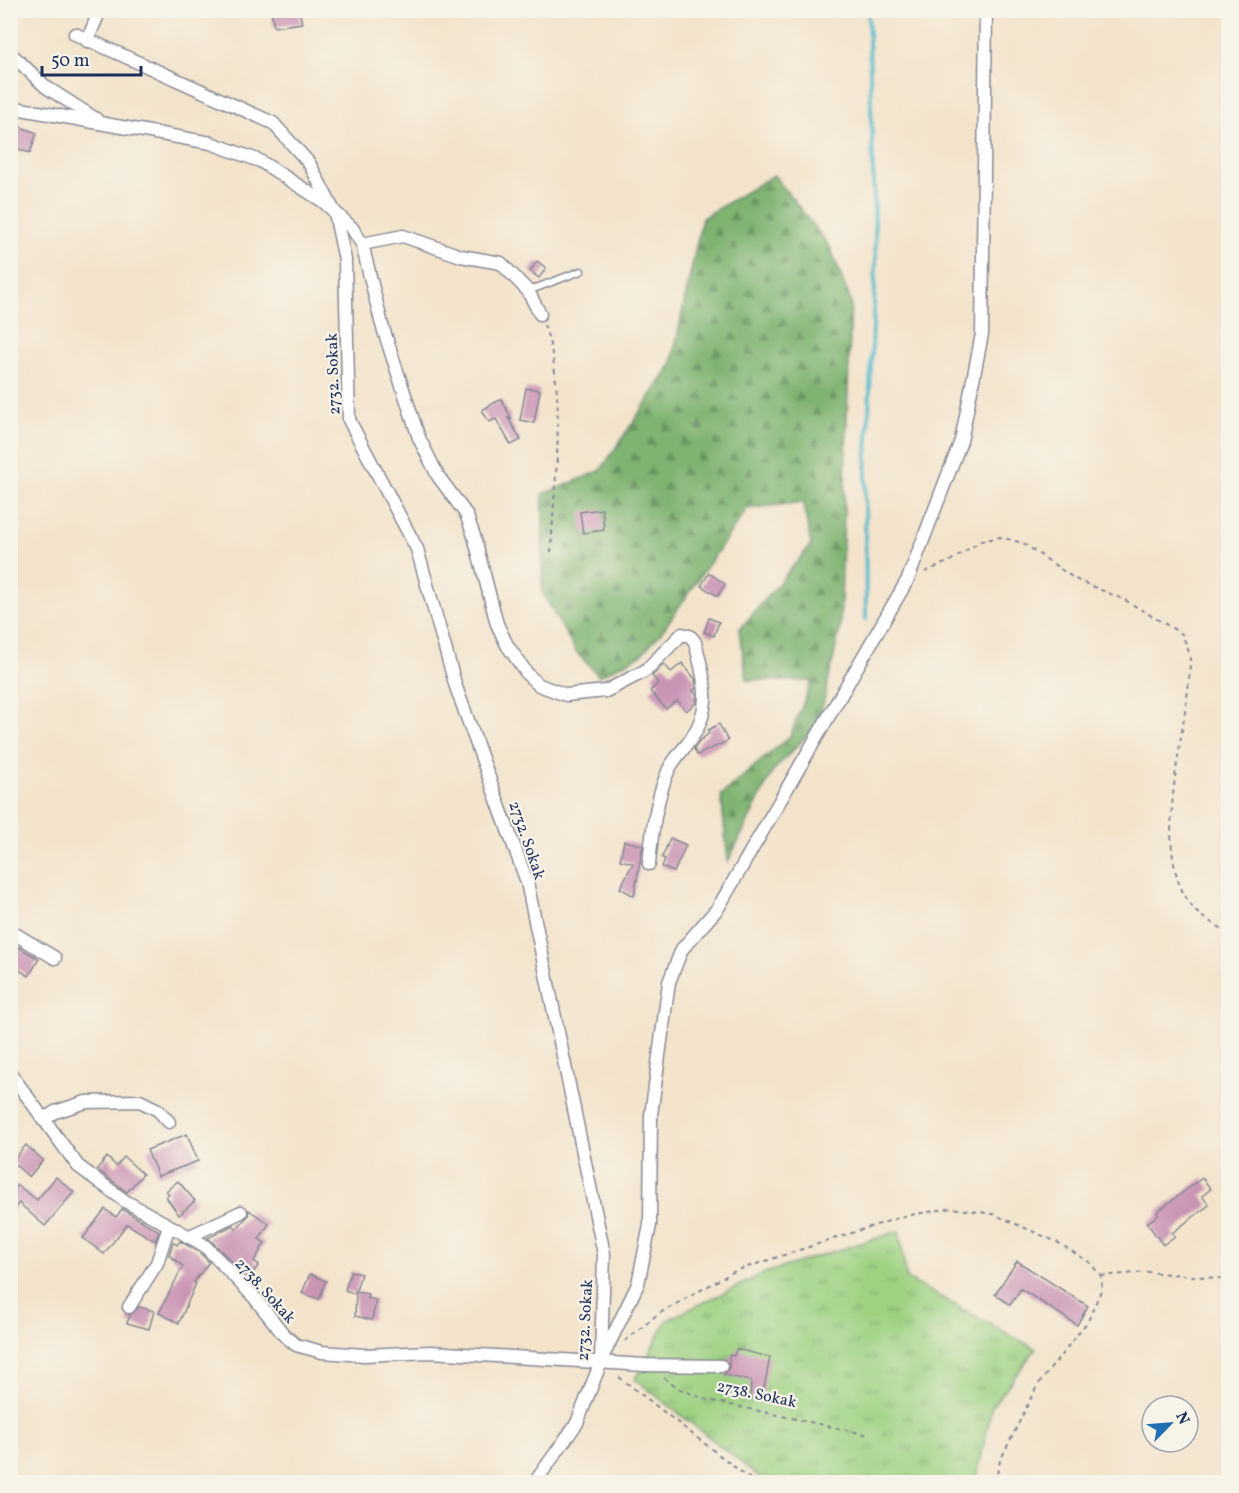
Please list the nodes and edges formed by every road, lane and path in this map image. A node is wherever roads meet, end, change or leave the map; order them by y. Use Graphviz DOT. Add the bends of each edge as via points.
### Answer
graph roads {
  1 [pos="100,10"];
  2 [pos="986,10"];
  3 [pos="75,34"];
  4 [pos="87,40"];
  5 [pos="10,53"];
  6 [pos="10,106"];
  7 [pos="102,123"];
  8 [pos="335,213"];
  9 [pos="362,243"];
  10 [pos="581,271"];
  11 [pos="528,291"];
  12 [pos="540,314"];
  13 [pos="551,552"];
  14 [pos="908,579"];
  15 [pos="649,864"];
  16 [pos="10,931"];
  17 [pos="1228,932"];
  18 [pos="55,958"];
  19 [pos="10,1072"];
  20 [pos="44,1120"];
  21 [pos="170,1122"];
  22 [pos="241,1212"];
  23 [pos="169,1226"];
  24 [pos="188,1237"];
  25 [pos="1101,1276"];
  26 [pos="1228,1279"];
  27 [pos="129,1307"];
  28 [pos="617,1348"];
  29 [pos="600,1362"];
  30 [pos="722,1366"];
  31 [pos="619,1376"];
  32 [pos="662,1377"];
  33 [pos="869,1435"];
  34 [pos="535,1482"];
  35 [pos="754,1482"];
  36 [pos="995,1482"];
  1 -- 4 [label="street"];
  2 -- 14 [label="street" via="982,334 961,441"];
  3 -- 4 [label="street, 2732. Sokak"];
  4 -- 8 [label="street, 2732. Sokak" via="273,123 309,163"];
  5 -- 7 [label="street, 2732. Sokak" via="46,87"];
  6 -- 7 [label="street, 2732. Sokak"];
  7 -- 8 [label="street, 2732. Sokak" via="211,142 260,161"];
  8 -- 9 [label="street, 2732. Sokak"];
  8 -- 29 [label="street, 2732. Sokak" via="345,260 349,420 417,549 456,687 527,882 604,1254"];
  9 -- 11 [label="street" via="403,236 461,256 501,262"];
  9 -- 15 [label="street, 2732. Sokak" via="382,325 419,438 438,476 466,514 497,624 528,675 558,693 606,692 645,671 682,634 695,642 706,710 663,784"];
  10 -- 11 [label="lane"];
  11 -- 12 [label="street"];
  12 -- 13 [label="path" via="551,345 557,424"];
  14 -- 17 [label="path" via="950,561 981,541 1000,537 1023,543 1076,579 1125,600 1182,634 1190,658 1172,808 1177,879 1194,909"];
  14 -- 29 [label="street" via="718,908 682,949 669,982 651,1115 648,1234 638,1284"];
  16 -- 18 [label="street"];
  19 -- 20 [label="street, 2738. Sokak"];
  20 -- 21 [label="street" via="86,1102 140,1101"];
  20 -- 23 [label="street, 2738. Sokak" via="78,1166 125,1201"];
  22 -- 24 [label="street"];
  23 -- 24 [label="street, 2738. Sokak"];
  23 -- 27 [label="street" via="157,1263"];
  24 -- 29 [label="street, 2738. Sokak" via="204,1245 296,1345 322,1352 363,1355 430,1352"];
  25 -- 26 [label="path" via="1147,1272"];
  25 -- 28 [label="path" via="1089,1262 1057,1242 993,1214 952,1208 904,1216 735,1271 658,1314"];
  25 -- 36 [label="path" via="1099,1299 1088,1321 1037,1386 1000,1461"];
  29 -- 30 [label="street, 2738. Sokak"];
  29 -- 34 [label="street, 2732. Sokak" via="577,1423"];
  31 -- 35 [label="path"];
  32 -- 33 [label="path, 2738. Sokak" via="704,1399"];
}
